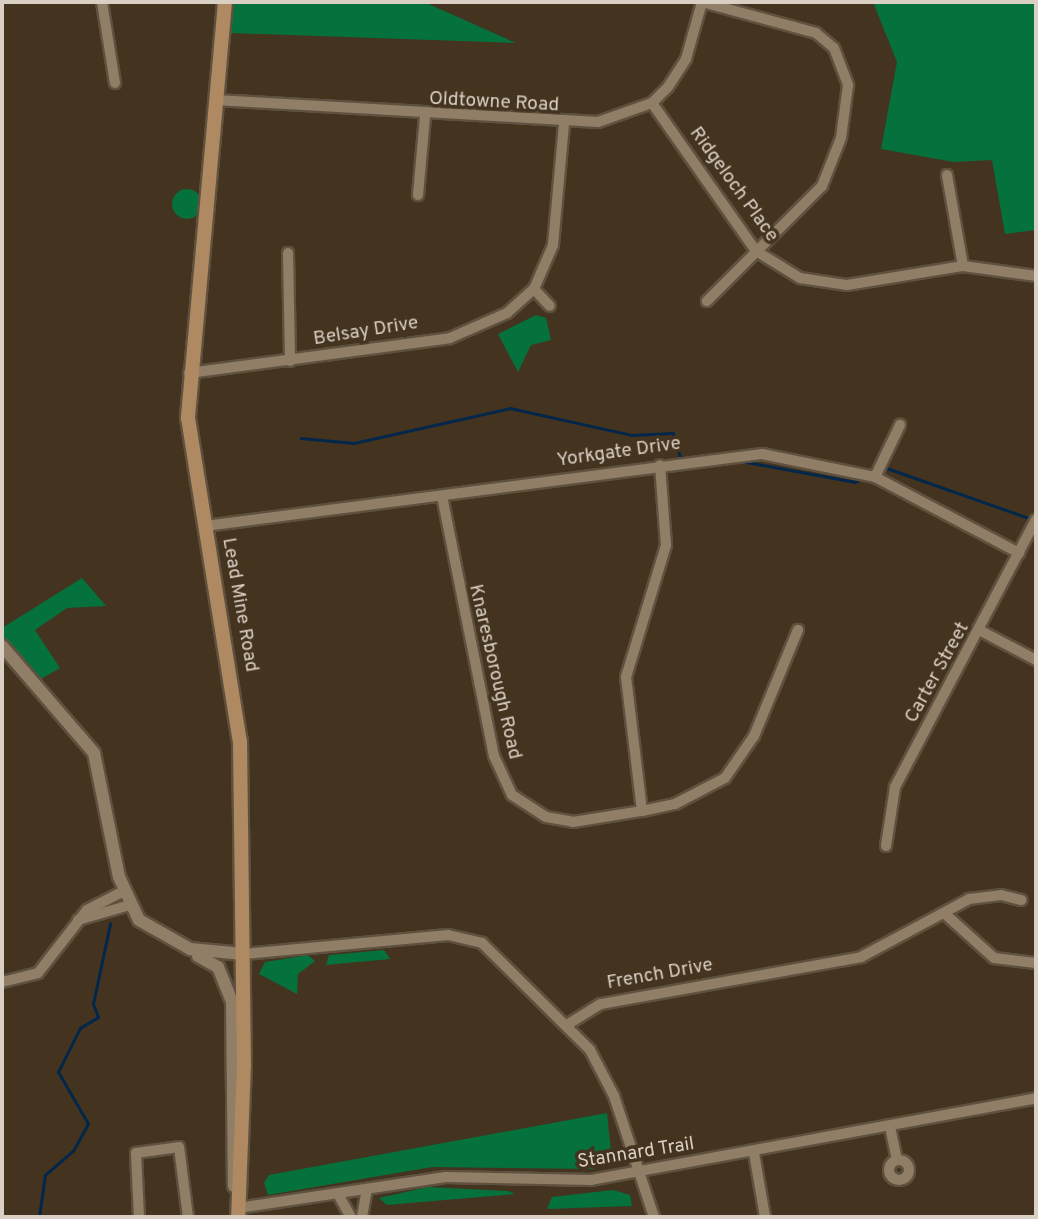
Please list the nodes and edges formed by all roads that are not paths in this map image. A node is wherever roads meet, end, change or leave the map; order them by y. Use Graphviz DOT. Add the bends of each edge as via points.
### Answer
graph roads {
  1 [pos="102,2"];
  2 [pos="225,2"];
  3 [pos="702,2"];
  4 [pos="115,83"];
  5 [pos="216,100"];
  6 [pos="652,103"];
  7 [pos="425,116"];
  8 [pos="564,125"];
  9 [pos="947,174"];
  10 [pos="418,195"];
  11 [pos="757,251"];
  12 [pos="288,253"];
  13 [pos="963,266"];
  14 [pos="1036,276"];
  15 [pos="534,289"];
  16 [pos="707,301"];
  17 [pos="550,306"];
  18 [pos="290,361"];
  19 [pos="188,373"];
  20 [pos="900,425"];
  21 [pos="660,465"];
  22 [pos="875,477"];
  23 [pos="442,496"];
  24 [pos="1036,520"];
  25 [pos="205,526"];
  26 [pos="1019,553"];
  27 [pos="798,630"];
  28 [pos="981,631"];
  29 [pos="2,646"];
  30 [pos="1036,660"];
  31 [pos="642,811"];
  32 [pos="886,846"];
  33 [pos="124,891"];
  34 [pos="1021,900"];
  35 [pos="130,905"];
  36 [pos="944,913"];
  37 [pos="78,920"];
  38 [pos="177,944"];
  39 [pos="244,954"];
  40 [pos="1036,963"];
  41 [pos="2,982"];
  42 [pos="570,1023"];
  43 [pos="1036,1098"];
  44 [pos="890,1127"];
  45 [pos="754,1153"];
  46 [pos="897,1160"];
  47 [pos="635,1173"];
  48 [pos="367,1189"];
  49 [pos="338,1194"];
  50 [pos="237,1214"];
  51 [pos="139,1217"];
  52 [pos="188,1217"];
  53 [pos="351,1217"];
  54 [pos="362,1217"];
  55 [pos="654,1217"];
  56 [pos="765,1217"];
  1 -- 4 [label="street"];
  2 -- 5 [label="main road, Lead Mine Road"];
  3 -- 6 [label="street" via="686,59"];
  3 -- 11 [label="street" via="816,33 834,48 848,85 841,138 822,186"];
  5 -- 7 [label="street, Oldtowne Road"];
  5 -- 19 [label="main road, Lead Mine Road"];
  6 -- 8 [label="street, Oldtowne Road" via="598,122"];
  6 -- 11 [label="street, Ridgeloch Place"];
  7 -- 8 [label="street, Oldtowne Road"];
  7 -- 10 [label="street"];
  8 -- 15 [label="street, Belsay Drive" via="553,245"];
  9 -- 13 [label="street"];
  11 -- 13 [label="street, Ridgeloch Place" via="800,278 835,286"];
  11 -- 16 [label="street"];
  12 -- 18 [label="street"];
  13 -- 14 [label="street, Ridgeloch Place"];
  15 -- 17 [label="street"];
  15 -- 18 [label="street, Belsay Drive" via="481,329"];
  18 -- 19 [label="street, Belsay Drive"];
  19 -- 25 [label="main road, Lead Mine Road" via="190,448"];
  20 -- 22 [label="street"];
  21 -- 22 [label="street, Yorkgate Drive" via="762,454 799,457"];
  21 -- 23 [label="street, Yorkgate Drive"];
  21 -- 31 [label="street" via="666,545 626,677"];
  22 -- 26 [label="street, Yorkgate Drive"];
  23 -- 25 [label="street, Yorkgate Drive"];
  23 -- 31 [label="street, Knaresborough Road" via="478,690 494,756 512,795 546,817 573,822"];
  24 -- 26 [label="street, Carter Street"];
  25 -- 39 [label="main road, Lead Mine Road" via="240,741"];
  26 -- 28 [label="street, Carter Street"];
  27 -- 31 [label="street, Knaresborough Road" via="740,762 704,792"];
  28 -- 30 [label="street"];
  28 -- 32 [label="street, Carter Street" via="895,787"];
  29 -- 33 [label="street" via="81,734 99,763"];
  33 -- 35 [label="street"];
  33 -- 37 [label="street"];
  34 -- 36 [label="street, French Drive" via="983,896"];
  35 -- 37 [label="street"];
  35 -- 38 [label="street" via="151,930"];
  36 -- 40 [label="street" via="984,953 1004,962"];
  36 -- 42 [label="street, French Drive" via="861,957 601,1004"];
  37 -- 41 [label="street" via="38,973"];
  38 -- 39 [label="street" via="213,955"];
  38 -- 50 [label="street" via="218,967 232,1002"];
  39 -- 42 [label="street" via="470,937"];
  39 -- 50 [label="main road, Lead Mine Road"];
  42 -- 47 [label="street" via="614,1096"];
  43 -- 44 [label="street, Stannard Trail"];
  44 -- 45 [label="street, Stannard Trail"];
  44 -- 46 [label="street"];
  45 -- 47 [label="street, Stannard Trail"];
  45 -- 56 [label="street"];
  47 -- 48 [label="street, Stannard Trail" via="549,1183 446,1177"];
  47 -- 55 [label="street"];
  48 -- 49 [label="street, Stannard Trail"];
  48 -- 54 [label="street"];
  49 -- 50 [label="street, Stannard Trail"];
  49 -- 53 [label="street"];
  51 -- 52 [label="street" via="136,1153 179,1147"];
}
